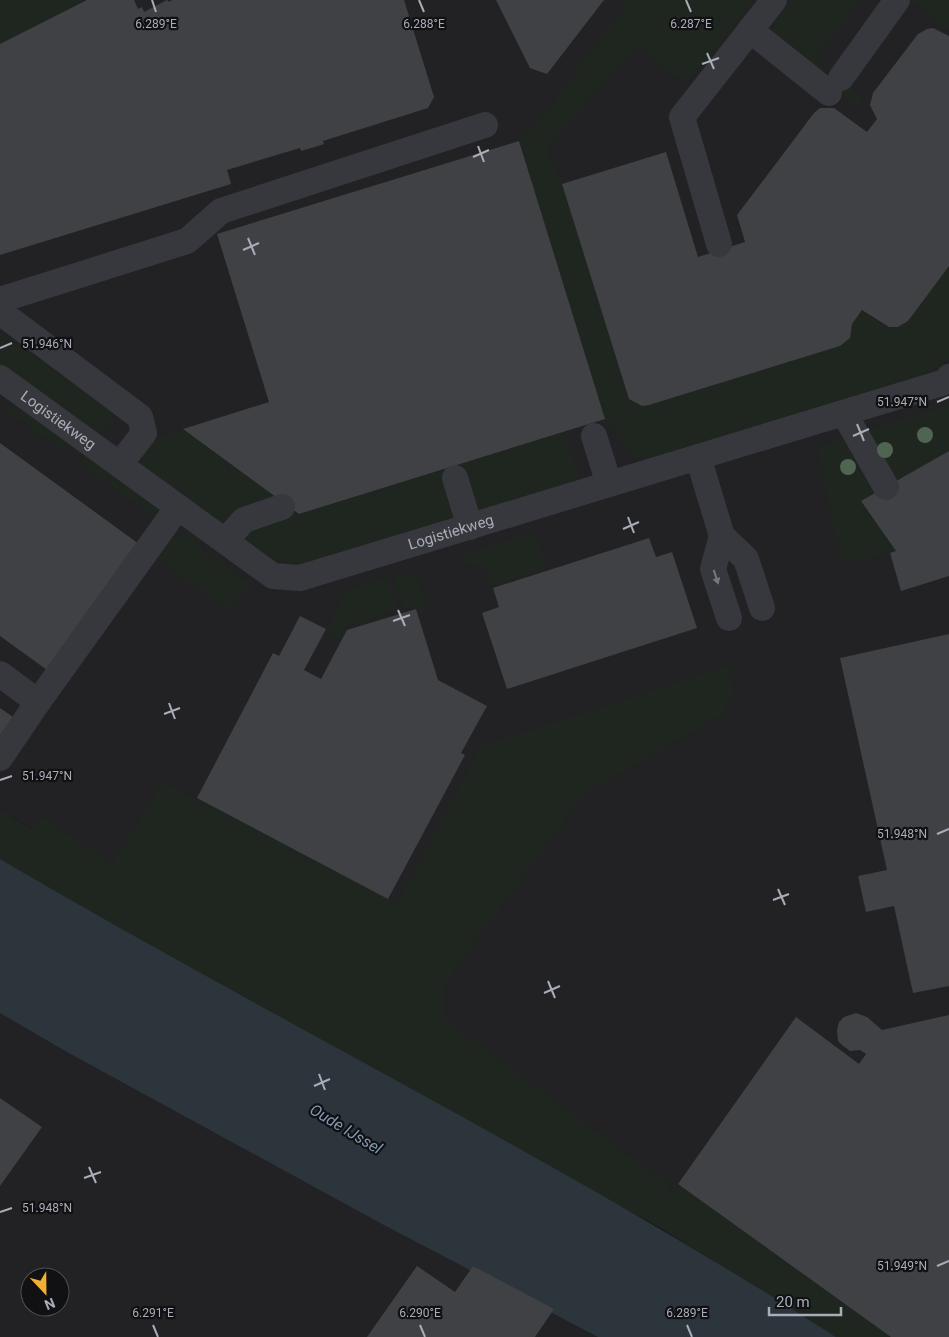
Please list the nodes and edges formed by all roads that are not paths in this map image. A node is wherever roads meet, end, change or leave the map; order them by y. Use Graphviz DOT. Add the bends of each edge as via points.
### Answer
graph roads {
  1 [pos="774,0"];
  2 [pos="898,0"];
  3 [pos="750,30"];
  4 [pos="485,125"];
  5 [pos="718,244"];
  6 [pos="0,300"];
  7 [pos="0,312"];
  8 [pos="949,377"];
  9 [pos="3,387"];
  10 [pos="844,413"];
  11 [pos="594,436"];
  12 [pos="698,457"];
  13 [pos="120,464"];
  14 [pos="455,478"];
  15 [pos="609,484"];
  16 [pos="886,487"];
  17 [pos="178,507"];
  18 [pos="282,507"];
  19 [pos="470,527"];
  20 [pos="722,536"];
  21 [pos="225,541"];
  22 [pos="762,608"];
  23 [pos="729,618"];
  24 [pos="0,674"];
  25 [pos="38,702"];
  26 [pos="0,758"];
  1 -- 3 [label="street"];
  2 -- 3 [label="street" via="835,86"];
  3 -- 5 [label="street" via="682,117"];
  4 -- 6 [label="street" via="221,211 187,241"];
  7 -- 13 [label="street" via="140,417 144,433"];
  8 -- 10 [label="street, Logistiekweg" via="945,382"];
  9 -- 13 [label="street, Logistiekweg"];
  10 -- 12 [label="street, Logistiekweg"];
  10 -- 16 [label="street"];
  11 -- 15 [label="street"];
  12 -- 15 [label="street, Logistiekweg"];
  12 -- 20 [label="street"];
  13 -- 17 [label="street, Logistiekweg"];
  14 -- 19 [label="street"];
  15 -- 19 [label="street, Logistiekweg"];
  17 -- 21 [label="street, Logistiekweg"];
  17 -- 25 [label="street"];
  18 -- 21 [label="street" via="244,520"];
  19 -- 21 [label="street, Logistiekweg" via="300,578 273,576"];
  20 -- 22 [label="street" via="746,559"];
  20 -- 23 [label="street, one-way" via="713,570"];
  24 -- 25 [label="street"];
  25 -- 26 [label="street"];
}
